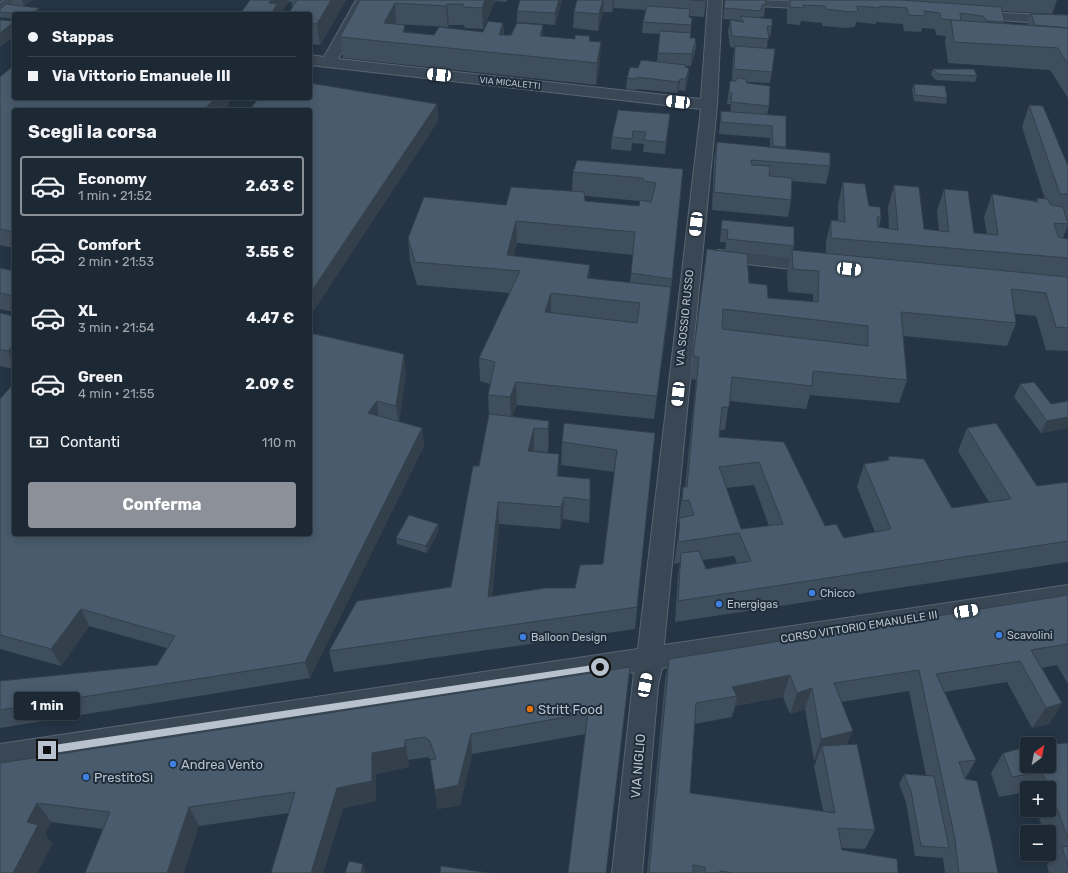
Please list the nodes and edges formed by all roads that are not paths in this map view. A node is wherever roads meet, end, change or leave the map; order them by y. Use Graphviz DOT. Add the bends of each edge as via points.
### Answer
graph roads {
  1 [pos="12,0"];
  2 [pos="363,0"];
  3 [pos="715,0"];
  4 [pos="725,0"];
  5 [pos="1057,5"];
  6 [pos="829,6"];
  7 [pos="0,11"];
  8 [pos="956,14"];
  9 [pos="1068,21"];
  10 [pos="312,60"];
  11 [pos="328,63"];
  12 [pos="709,105"];
  13 [pos="692,254"];
  14 [pos="833,267"];
  15 [pos="1065,600"];
  16 [pos="650,660"];
  17 [pos="0,757"];
  18 [pos="628,873"];
  1 -- 7 [label="street"];
  2 -- 11 [label="street"];
  3 -- 12 [label="street, VIA SOSSIO RUSSO"];
  4 -- 6 [label="street"];
  5 -- 9 [label="street"];
  8 -- 9 [label="street"];
  10 -- 11 [label="street, VIA MICALETTI"];
  11 -- 12 [label="street, VIA MICALETTI"];
  12 -- 13 [label="street, VIA SOSSIO RUSSO"];
  13 -- 14 [label="street"];
  13 -- 16 [label="street, VIA SOSSIO RUSSO"];
  15 -- 16 [label="street, CORSO VITTORIO EMANUELE III"];
  16 -- 17 [label="street, CORSO VITTORIO EMANUELE III"];
  16 -- 18 [label="street, VIA NIGLIO" via="645,685"];
}
